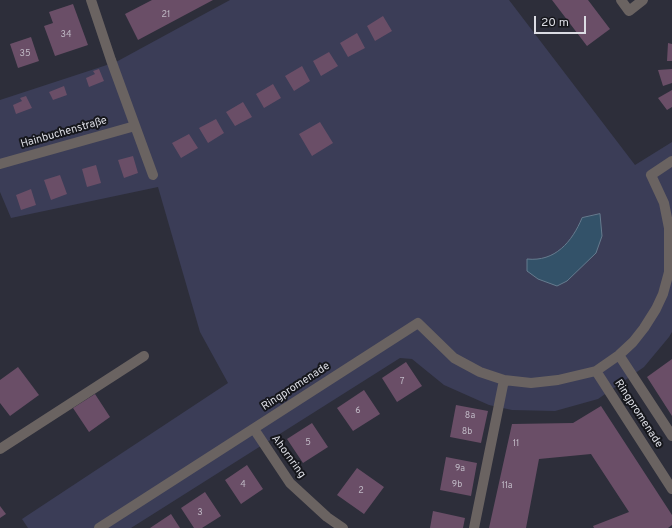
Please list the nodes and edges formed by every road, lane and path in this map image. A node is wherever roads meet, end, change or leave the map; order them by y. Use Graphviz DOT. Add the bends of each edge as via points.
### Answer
graph roads {
  1 [pos="91,0"];
  2 [pos="621,0"];
  3 [pos="643,0"];
  4 [pos="135,126"];
  5 [pos="672,161"];
  6 [pos="0,164"];
  7 [pos="153,175"];
  8 [pos="671,273"];
  9 [pos="619,355"];
  10 [pos="144,356"];
  11 [pos="596,371"];
  12 [pos="504,380"];
  13 [pos="254,429"];
  14 [pos="672,436"];
  15 [pos="0,449"];
  16 [pos="672,490"];
  17 [pos="99,528"];
  18 [pos="343,528"];
  19 [pos="474,528"];
  1 -- 4 [label="street"];
  2 -- 3 [label="street" via="629,11"];
  4 -- 6 [label="street, Hainbuchenstraße"];
  4 -- 7 [label="street"];
  5 -- 8 [label="street, Ringpromenade" via="651,175 664,203 668,222"];
  8 -- 9 [label="street, Ringpromenade" via="663,294 644,328"];
  9 -- 11 [label="street, Ringpromenade"];
  9 -- 14 [label="street, Ringpromenade"];
  10 -- 15 [label="street"];
  11 -- 12 [label="street, Ringpromenade" via="558,380"];
  11 -- 16 [label="street, Ringpromenade"];
  12 -- 13 [label="street, Ringpromenade" via="480,372 454,358 418,323"];
  12 -- 19 [label="street"];
  13 -- 17 [label="street, Ringpromenade"];
  13 -- 18 [label="street, Ahornring" via="290,483"];
}
